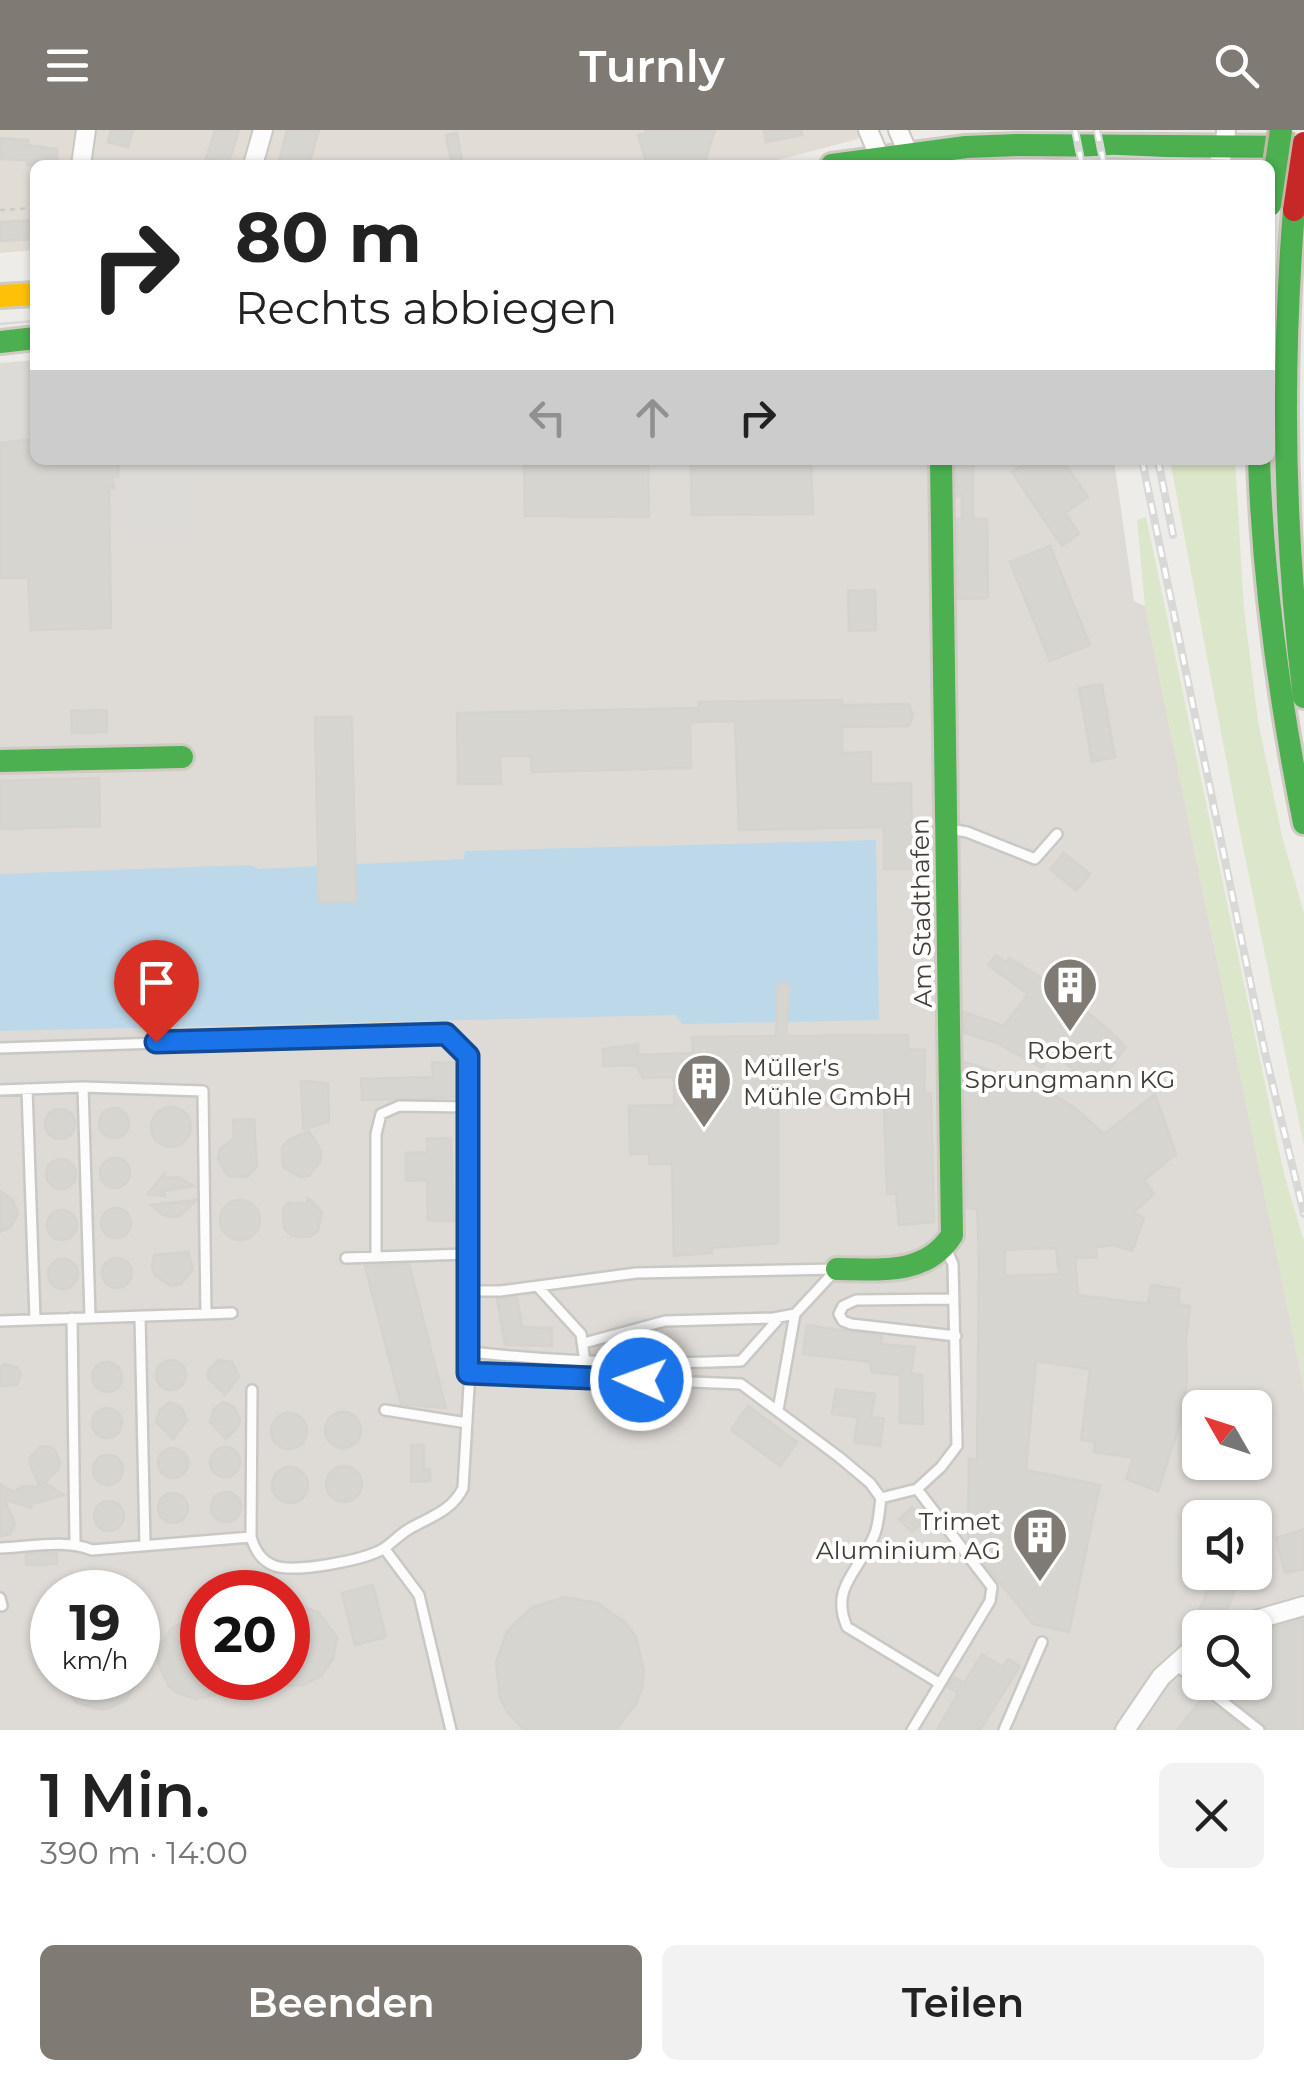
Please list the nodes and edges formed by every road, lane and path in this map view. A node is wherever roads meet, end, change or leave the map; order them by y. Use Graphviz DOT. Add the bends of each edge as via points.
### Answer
graph roads {
  1 [pos="86,130"];
  2 [pos="262,130"];
  3 [pos="868,130"];
  4 [pos="898,130"];
  5 [pos="1281,130"];
  6 [pos="1304,145"];
  7 [pos="1223,147"];
  8 [pos="82,160"];
  9 [pos="253,160"];
  10 [pos="881,160"];
  11 [pos="911,160"];
  12 [pos="1275,171"];
  13 [pos="1275,188"];
  14 [pos="1304,188"];
  15 [pos="30,208"];
  16 [pos="0,210"];
  17 [pos="30,294"];
  18 [pos="0,296"];
  19 [pos="30,339"];
  20 [pos="0,342"];
  21 [pos="941,465"];
  22 [pos="1258,465"];
  23 [pos="1304,697"];
  24 [pos="182,758"];
  25 [pos="0,761"];
  26 [pos="1304,824"];
  27 [pos="946,828"];
  28 [pos="1057,834"];
  29 [pos="0,1048"];
  30 [pos="84,1087"];
  31 [pos="27,1089"];
  32 [pos="0,1090"];
  33 [pos="466,1107"];
  34 [pos="946,1248"];
  35 [pos="467,1254"];
  36 [pos="346,1258"];
  37 [pos="376,1258"];
  38 [pos="837,1269"];
  39 [pos="538,1286"];
  40 [pos="469,1291"];
  41 [pos="953,1299"];
  42 [pos="232,1313"];
  43 [pos="206,1314"];
  44 [pos="795,1314"];
  45 [pos="90,1316"];
  46 [pos="140,1316"];
  47 [pos="780,1317"];
  48 [pos="72,1318"];
  49 [pos="34,1319"];
  50 [pos="0,1320"];
  51 [pos="956,1336"];
  52 [pos="584,1343"];
  53 [pos="470,1352"];
  54 [pos="585,1362"];
  55 [pos="468,1373"];
  56 [pos="252,1390"];
  57 [pos="385,1410"];
  58 [pos="778,1410"];
  59 [pos="467,1424"];
  60 [pos="916,1488"];
  61 [pos="882,1498"];
  62 [pos="251,1537"];
  63 [pos="75,1543"];
  64 [pos="145,1544"];
  65 [pos="0,1548"];
  66 [pos="384,1548"];
  67 [pos="1304,1606"];
  68 [pos="1272,1615"];
  69 [pos="1042,1642"];
  70 [pos="1182,1657"];
  71 [pos="1174,1663"];
  72 [pos="939,1683"];
  73 [pos="451,1730"];
  74 [pos="912,1730"];
  75 [pos="1004,1730"];
  76 [pos="1125,1730"];
  77 [pos="1260,1730"];
  1 -- 8 [label="street"];
  2 -- 9 [label="street"];
  3 -- 10 [label="street"];
  4 -- 11 [label="street"];
  5 -- 12 [label="main road, bridge"];
  6 -- 7 [label="main road"];
  6 -- 23 [label="main road, bridge" via="1283,362 1283,498"];
  7 -- 11 [label="main road" via="1017,145"];
  13 -- 14 [label="main road"];
  15 -- 16 [label="path"];
  17 -- 18 [label="main road"];
  19 -- 20 [label="main road"];
  21 -- 27 [label="main road, Am Stadthafen"];
  22 -- 26 [label="main road" via="1268,609"];
  24 -- 25 [label="main road"];
  27 -- 28 [label="lane" via="1035,859"];
  27 -- 34 [label="main road, Am Stadthafen" via="953,1215"];
  29 -- 33 [label="lane" via="446,1034 468,1056"];
  30 -- 31 [label="lane"];
  30 -- 43 [label="lane" via="203,1090"];
  30 -- 45 [label="lane"];
  31 -- 32 [label="lane"];
  31 -- 49 [label="lane"];
  33 -- 35 [label="lane"];
  33 -- 37 [label="lane" via="398,1106 381,1114"];
  34 -- 38 [label="main road" via="917,1266"];
  34 -- 41 [label="lane"];
  35 -- 37 [label="lane"];
  35 -- 40 [label="lane"];
  36 -- 37 [label="lane"];
  38 -- 39 [label="lane" via="636,1274"];
  38 -- 44 [label="lane"];
  39 -- 40 [label="lane"];
  39 -- 52 [label="lane"];
  40 -- 53 [label="lane"];
  41 -- 51 [label="lane"];
  41 -- 51 [label="lane" via="856,1300 840,1314 851,1324"];
  42 -- 43 [label="lane"];
  43 -- 46 [label="lane"];
  44 -- 47 [label="lane"];
  44 -- 58 [label="lane"];
  45 -- 46 [label="lane"];
  45 -- 48 [label="lane"];
  46 -- 64 [label="lane"];
  47 -- 52 [label="lane" via="665,1321"];
  47 -- 54 [label="lane" via="741,1360"];
  48 -- 49 [label="lane"];
  48 -- 63 [label="lane"];
  49 -- 50 [label="lane"];
  51 -- 60 [label="lane" via="958,1446"];
  52 -- 54 [label="lane"];
  53 -- 54 [label="lane"];
  53 -- 55 [label="lane"];
  55 -- 58 [label="lane" via="741,1384"];
  55 -- 59 [label="lane"];
  56 -- 62 [label="lane"];
  57 -- 59 [label="lane"];
  58 -- 61 [label="lane"];
  59 -- 66 [label="lane" via="456,1504"];
  60 -- 61 [label="lane"];
  60 -- 72 [label="lane" via="992,1587 990,1601"];
  61 -- 72 [label="lane" via="875,1536 841,1593 840,1610 847,1627"];
  62 -- 64 [label="lane"];
  62 -- 66 [label="lane" via="264,1560 288,1568"];
  63 -- 64 [label="lane" via="92,1550"];
  63 -- 65 [label="lane"];
  66 -- 73 [label="lane" via="419,1595"];
  67 -- 68 [label="street"];
  69 -- 75 [label="lane"];
  70 -- 71 [label="street"];
  71 -- 76 [label="street"];
  71 -- 77 [label="lane"];
  72 -- 74 [label="lane"];
}
